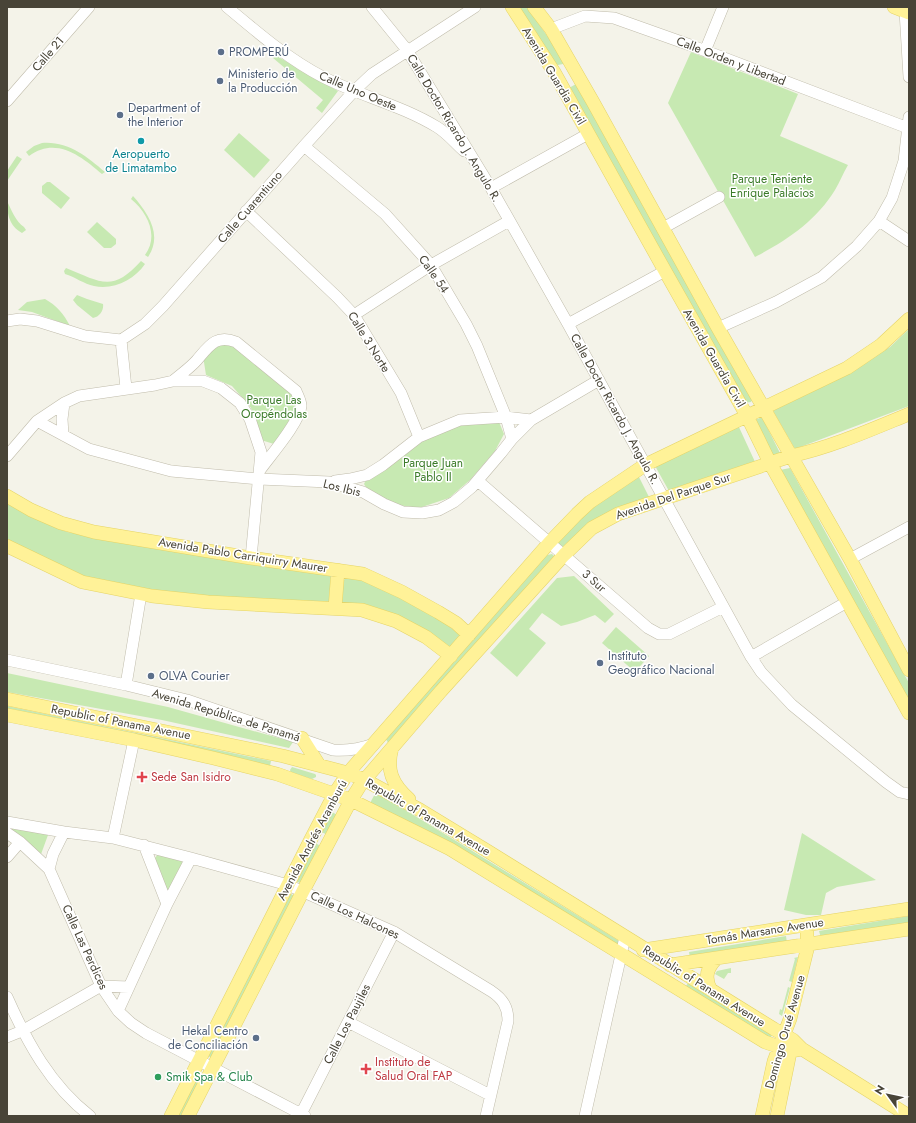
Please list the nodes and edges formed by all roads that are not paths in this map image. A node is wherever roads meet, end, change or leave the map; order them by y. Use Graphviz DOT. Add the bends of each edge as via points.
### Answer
graph roads {
  1 [pos="89,7"];
  2 [pos="228,7"];
  3 [pos="372,7"];
  4 [pos="474,7"];
  5 [pos="512,7"];
  6 [pos="534,7"];
  7 [pos="539,7"];
  8 [pos="723,7"];
  9 [pos="903,11"];
  10 [pos="551,29"];
  11 [pos="407,50"];
  12 [pos="705,51"];
  13 [pos="569,61"];
  14 [pos="554,72"];
  15 [pos="909,77"];
  16 [pos="581,81"];
  17 [pos="354,91"];
  18 [pos="564,91"];
  19 [pos="7,101"];
  20 [pos="909,122"];
  21 [pos="588,134"];
  22 [pos="304,146"];
  23 [pos="472,157"];
  24 [pos="491,188"];
  25 [pos="719,197"];
  26 [pos="246,210"];
  27 [pos="509,220"];
  28 [pos="879,221"];
  29 [pos="663,228"];
  30 [pos="909,241"];
  31 [pos="431,265"];
  32 [pos="665,272"];
  33 [pos="354,315"];
  34 [pos="909,319"];
  35 [pos="7,321"];
  36 [pos="568,324"];
  37 [pos="718,328"];
  38 [pos="121,340"];
  39 [pos="196,361"];
  40 [pos="599,380"];
  41 [pos="173,381"];
  42 [pos="203,381"];
  43 [pos="126,388"];
  44 [pos="64,403"];
  45 [pos="764,408"];
  46 [pos="909,414"];
  47 [pos="506,416"];
  48 [pos="747,416"];
  49 [pos="531,420"];
  50 [pos="37,421"];
  51 [pos="63,435"];
  52 [pos="419,437"];
  53 [pos="512,439"];
  54 [pos="7,456"];
  55 [pos="791,456"];
  56 [pos="770,464"];
  57 [pos="645,465"];
  58 [pos="367,474"];
  59 [pos="259,475"];
  60 [pos="478,481"];
  61 [pos="329,482"];
  62 [pos="363,492"];
  63 [pos="7,496"];
  64 [pos="664,499"];
  65 [pos="909,527"];
  66 [pos="549,543"];
  67 [pos="7,546"];
  68 [pos="564,555"];
  69 [pos="252,558"];
  70 [pos="850,560"];
  71 [pos="338,570"];
  72 [pos="142,594"];
  73 [pos="847,602"];
  74 [pos="723,607"];
  75 [pos="335,608"];
  76 [pos="469,635"];
  77 [pos="452,656"];
  78 [pos="751,657"];
  79 [pos="7,660"];
  80 [pos="909,670"];
  81 [pos="126,685"];
  82 [pos="7,700"];
  83 [pos="909,713"];
  84 [pos="7,715"];
  85 [pos="302,738"];
  86 [pos="134,740"];
  87 [pos="375,742"];
  88 [pos="390,750"];
  89 [pos="283,756"];
  90 [pos="319,765"];
  91 [pos="348,773"];
  92 [pos="277,774"];
  93 [pos="365,780"];
  94 [pos="335,794"];
  95 [pos="909,794"];
  96 [pos="351,800"];
  97 [pos="420,810"];
  98 [pos="7,822"];
  99 [pos="64,832"];
  100 [pos="7,833"];
  101 [pos="313,835"];
  102 [pos="113,838"];
  103 [pos="20,842"];
  104 [pos="329,842"];
  105 [pos="144,845"];
  106 [pos="7,857"];
  107 [pos="191,858"];
  108 [pos="49,869"];
  109 [pos="288,885"];
  110 [pos="303,891"];
  111 [pos="167,904"];
  112 [pos="909,909"];
  113 [pos="806,925"];
  114 [pos="909,929"];
  115 [pos="394,932"];
  116 [pos="625,937"];
  117 [pos="807,945"];
  118 [pos="646,950"];
  119 [pos="621,954"];
  120 [pos="716,959"];
  121 [pos="671,965"];
  122 [pos="645,969"];
  123 [pos="101,986"];
  124 [pos="129,987"];
  125 [pos="711,990"];
  126 [pos="7,997"];
  127 [pos="118,1011"];
  128 [pos="348,1022"];
  129 [pos="22,1031"];
  130 [pos="7,1038"];
  131 [pos="790,1044"];
  132 [pos="199,1061"];
  133 [pos="212,1068"];
  134 [pos="490,1095"];
  135 [pos="302,1115"];
  136 [pos="90,1116"];
  137 [pos="171,1116"];
  138 [pos="188,1116"];
  139 [pos="486,1116"];
  140 [pos="585,1116"];
  141 [pos="762,1116"];
  142 [pos="777,1116"];
  143 [pos="909,1116"];
  1 -- 19 [label="street, Calle 21"];
  2 -- 17 [label="street, Calle Uno Oeste" via="251,28 293,58 322,77"];
  3 -- 11 [label="street, Calle Doctor Ricardo J. Angulo R."];
  4 -- 11 [label="street, Calle Cuarentiuno"];
  5 -- 14 [label="main road, Avenida Guardia Civil"];
  6 -- 10 [label="main road, Avenida Guardia Civil"];
  7 -- 10 [label="main road"];
  8 -- 12 [label="street"];
  9 -- 15 [label="street"];
  10 -- 12 [label="street, Calle Orden y Libertad" via="585,16 614,18"];
  10 -- 13 [label="main road, Avenida Guardia Civil"];
  11 -- 17 [label="street, Calle Cuarentiuno" via="372,74"];
  11 -- 23 [label="street, Calle Doctor Ricardo J. Angulo R."];
  12 -- 20 [label="street, Calle Orden y Libertad"];
  13 -- 14 [label="main road" via="571,65 566,71"];
  13 -- 16 [label="main road, Avenida Guardia Civil"];
  14 -- 18 [label="main road, Avenida Guardia Civil"];
  16 -- 18 [label="main road" via="571,80"];
  16 -- 29 [label="main road, Avenida Guardia Civil"];
  17 -- 22 [label="street, Calle Cuarentiuno"];
  17 -- 23 [label="street, Calle Uno Oeste" via="404,110 438,127"];
  18 -- 21 [label="main road, Avenida Guardia Civil"];
  20 -- 28 [label="street" via="904,161 892,198"];
  21 -- 24 [label="street"];
  21 -- 32 [label="main road, Avenida Guardia Civil"];
  22 -- 26 [label="street, Calle Cuarentiuno"];
  22 -- 31 [label="street, Calle 54" via="384,214"];
  23 -- 24 [label="street, Calle Doctor Ricardo J. Angulo R."];
  24 -- 27 [label="street, Calle Doctor Ricardo J. Angulo R."];
  25 -- 29 [label="street"];
  26 -- 33 [label="street, Calle 3 Norte"];
  26 -- 38 [label="street, Calle Cuarentiuno" via="163,306 145,324"];
  27 -- 31 [label="street"];
  27 -- 36 [label="street, Calle Doctor Ricardo J. Angulo R."];
  28 -- 30 [label="street"];
  28 -- 37 [label="street" via="857,246 822,277 776,302"];
  29 -- 37 [label="main road, Avenida Guardia Civil"];
  31 -- 33 [label="street"];
  31 -- 47 [label="street, Calle 54" via="477,346"];
  32 -- 36 [label="street"];
  32 -- 48 [label="main road, Avenida Guardia Civil"];
  33 -- 52 [label="street, Calle 3 Norte" via="401,393"];
  34 -- 45 [label="main road" via="881,345 847,368"];
  35 -- 38 [label="street" via="37,321 85,336"];
  36 -- 40 [label="street, Calle Doctor Ricardo J. Angulo R."];
  37 -- 45 [label="main road, Avenida Guardia Civil"];
  38 -- 43 [label="street"];
  39 -- 41 [label="street"];
  39 -- 42 [label="street"];
  39 -- 59 [label="street" via="213,343 229,339 236,342 300,398 300,411"];
  40 -- 49 [label="street, Los Ibis"];
  40 -- 57 [label="street, Calle Doctor Ricardo J. Angulo R."];
  41 -- 42 [label="street"];
  41 -- 43 [label="street"];
  42 -- 59 [label="street" via="221,388 240,403 250,418 261,452"];
  43 -- 44 [label="street" via="78,396"];
  44 -- 50 [label="street"];
  44 -- 51 [label="street"];
  45 -- 48 [label="main road"];
  45 -- 55 [label="main road, Avenida Guardia Civil"];
  46 -- 55 [label="main road" via="840,442"];
  47 -- 49 [label="street"];
  47 -- 52 [label="street" via="460,420"];
  47 -- 53 [label="street, Calle 54"];
  48 -- 56 [label="main road, Avenida Guardia Civil"];
  48 -- 57 [label="main road"];
  49 -- 53 [label="street, Los Ibis"];
  50 -- 51 [label="street, Los Ibis"];
  50 -- 54 [label="street"];
  51 -- 59 [label="street, Los Ibis" via="89,449 171,471"];
  52 -- 58 [label="street"];
  53 -- 60 [label="street, Los Ibis"];
  55 -- 56 [label="main road"];
  55 -- 70 [label="main road, Avenida Guardia Civil"];
  56 -- 64 [label="main road, Avenida Del Parque Sur"];
  56 -- 73 [label="main road, Avenida Guardia Civil"];
  57 -- 64 [label="street, Calle Doctor Ricardo J. Angulo R."];
  57 -- 66 [label="main road" via="590,502"];
  58 -- 61 [label="street" via="350,480"];
  58 -- 62 [label="street" via="361,487"];
  59 -- 61 [label="street, Los Ibis"];
  59 -- 69 [label="street"];
  60 -- 62 [label="street, Los Ibis" via="454,502 440,510 422,513 404,512"];
  60 -- 66 [label="street, 3 Sur"];
  61 -- 62 [label="street, Los Ibis"];
  63 -- 69 [label="main road, Avenida Pablo Carriquirry Maurer" via="61,523 94,532"];
  64 -- 68 [label="main road, Avenida Del Parque Sur" via="618,514 592,528"];
  64 -- 74 [label="street, Calle Doctor Ricardo J. Angulo R."];
  65 -- 70 [label="street"];
  66 -- 68 [label="street, 3 Sur"];
  66 -- 76 [label="main road, Avenida Andrés Aramburú"];
  67 -- 72 [label="main road" via="82,582"];
  68 -- 74 [label="street, 3 Sur" via="648,628 659,634 669,634"];
  68 -- 88 [label="main road, Avenida Andrés Aramburú"];
  69 -- 71 [label="main road, Avenida Pablo Carriquirry Maurer"];
  70 -- 80 [label="main road, Avenida Guardia Civil"];
  71 -- 75 [label="main road"];
  71 -- 76 [label="main road, Avenida Pablo Carriquirry Maurer" via="363,574 402,592 456,623"];
  72 -- 75 [label="main road" via="208,602"];
  72 -- 81 [label="street"];
  73 -- 78 [label="street"];
  73 -- 83 [label="main road, Avenida Guardia Civil"];
  74 -- 78 [label="street, Calle Doctor Ricardo J. Angulo R."];
  75 -- 77 [label="main road" via="362,610 396,621 426,637"];
  76 -- 77 [label="main road, Avenida Andrés Aramburú"];
  77 -- 87 [label="main road, Avenida Andrés Aramburú"];
  78 -- 95 [label="street, Calle Doctor Ricardo J. Angulo R." via="761,672 792,704 886,782 900,792"];
  79 -- 81 [label="street, Avenida República de Panamá"];
  81 -- 85 [label="street, Avenida República de Panamá" via="187,700"];
  82 -- 89 [label="main road, Republic of Panama Avenue"];
  84 -- 86 [label="main road, Republic of Panama Avenue"];
  85 -- 87 [label="street, Avenida República de Panamá" via="343,751 362,748"];
  85 -- 90 [label="main road"];
  86 -- 92 [label="main road, Republic of Panama Avenue"];
  86 -- 102 [label="street"];
  87 -- 88 [label="main road" via="378,752 384,754"];
  87 -- 91 [label="main road, Avenida Andrés Aramburú"];
  88 -- 93 [label="main road, Avenida Andrés Aramburú"];
  88 -- 97 [label="main road" via="389,766 393,780"];
  89 -- 90 [label="main road, Republic of Panama Avenue"];
  89 -- 92 [label="main road"];
  90 -- 91 [label="main road, Republic of Panama Avenue"];
  91 -- 93 [label="main road, Republic of Panama Avenue"];
  91 -- 94 [label="main road, Avenida Andrés Aramburú"];
  92 -- 94 [label="main road, Republic of Panama Avenue"];
  93 -- 96 [label="main road, Avenida Andrés Aramburú"];
  93 -- 97 [label="main road, Republic of Panama Avenue"];
  94 -- 96 [label="main road, Republic of Panama Avenue"];
  94 -- 101 [label="main road, Avenida Andrés Aramburú"];
  96 -- 104 [label="main road, Avenida Andrés Aramburú"];
  96 -- 119 [label="main road, Republic of Panama Avenue" via="450,848"];
  97 -- 116 [label="main road, Republic of Panama Avenue"];
  98 -- 99 [label="street, Calle Los Halcones"];
  99 -- 102 [label="street, Calle Los Halcones"];
  99 -- 108 [label="street"];
  100 -- 103 [label="street, Calle Las Perdices"];
  101 -- 104 [label="main road"];
  101 -- 109 [label="main road, Avenida Andrés Aramburú"];
  102 -- 105 [label="street, Calle Los Halcones"];
  103 -- 106 [label="street"];
  103 -- 108 [label="street, Calle Las Perdices"];
  104 -- 110 [label="main road, Avenida Andrés Aramburú"];
  105 -- 107 [label="street, Calle Los Halcones"];
  105 -- 111 [label="street"];
  107 -- 109 [label="street, Calle Los Halcones"];
  107 -- 111 [label="street"];
  108 -- 123 [label="street, Calle Las Perdices"];
  109 -- 110 [label="street, Calle Los Halcones"];
  109 -- 132 [label="main road, Avenida Andrés Aramburú"];
  110 -- 115 [label="street, Calle Los Halcones"];
  110 -- 133 [label="main road, Avenida Andrés Aramburú"];
  111 -- 124 [label="street"];
  112 -- 113 [label="main road, Tomás Marsano Avenue"];
  113 -- 117 [label="main road, Domingo Orué Avenue"];
  113 -- 118 [label="main road, Tomás Marsano Avenue"];
  114 -- 117 [label="main road, Tomás Marsano Avenue"];
  115 -- 128 [label="street, Calle Los Paujiles"];
  115 -- 134 [label="street, Calle Los Halcones" via="492,991 504,1003 508,1021"];
  116 -- 118 [label="main road, Republic of Panama Avenue"];
  116 -- 119 [label="street"];
  117 -- 120 [label="main road, Tomás Marsano Avenue"];
  117 -- 131 [label="main road, Domingo Orué Avenue" via="790,1019"];
  118 -- 119 [label="main road, Tomás Marsano Avenue"];
  118 -- 121 [label="main road, Republic of Panama Avenue"];
  119 -- 122 [label="main road, Republic of Panama Avenue"];
  119 -- 140 [label="street"];
  120 -- 121 [label="main road, Tomás Marsano Avenue"];
  120 -- 125 [label="main road" via="707,974"];
  121 -- 122 [label="main road, Tomás Marsano Avenue"];
  121 -- 125 [label="main road, Republic of Panama Avenue"];
  122 -- 131 [label="main road, Republic of Panama Avenue" via="765,1042"];
  123 -- 124 [label="street"];
  123 -- 127 [label="street, Calle Las Perdices"];
  123 -- 129 [label="street"];
  124 -- 127 [label="street"];
  125 -- 131 [label="main road, Republic of Panama Avenue"];
  126 -- 129 [label="street"];
  127 -- 132 [label="street, Calle Las Perdices" via="138,1028"];
  128 -- 134 [label="street"];
  128 -- 135 [label="street, Calle Los Paujiles"];
  129 -- 130 [label="street"];
  129 -- 136 [label="street" via="34,1053 71,1100"];
  131 -- 141 [label="main road, Domingo Orué Avenue" via="774,1061"];
  131 -- 142 [label="main road"];
  131 -- 143 [label="main road, Republic of Panama Avenue"];
  132 -- 133 [label="street, Calle Las Perdices"];
  132 -- 137 [label="main road, Avenida Andrés Aramburú"];
  133 -- 135 [label="street, Calle Las Perdices"];
  133 -- 138 [label="main road, Avenida Andrés Aramburú"];
  134 -- 139 [label="street, Calle Los Halcones"];
}
